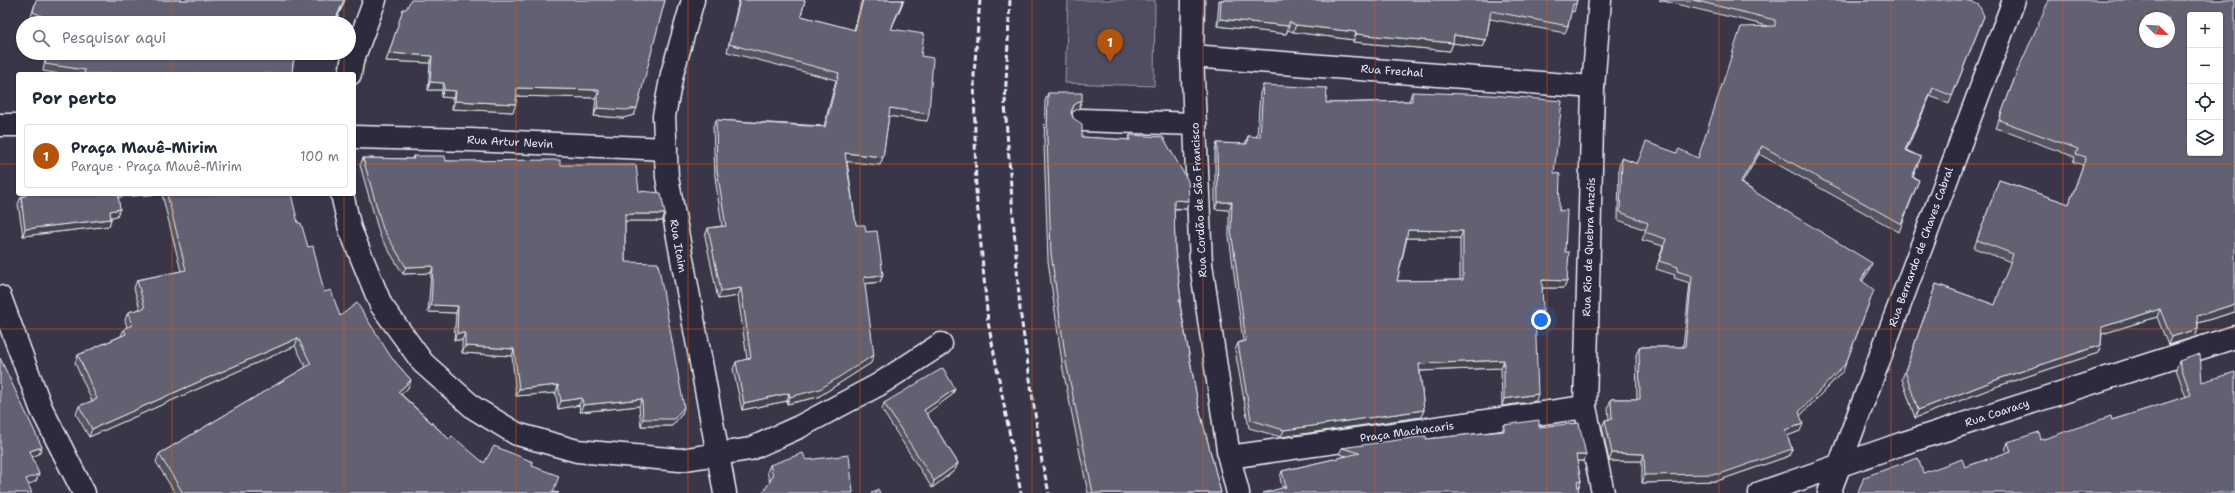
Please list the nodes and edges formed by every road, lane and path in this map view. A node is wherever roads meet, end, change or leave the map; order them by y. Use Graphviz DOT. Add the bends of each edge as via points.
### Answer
graph roads {
  1 [pos="375,0"];
  2 [pos="693,0"];
  3 [pos="1193,0"];
  4 [pos="1600,0"];
  5 [pos="2012,0"];
  6 [pos="356,51"];
  7 [pos="1192,56"];
  8 [pos="353,60"];
  9 [pos="350,72"];
  10 [pos="1593,87"];
  11 [pos="1081,120"];
  12 [pos="1195,124"];
  13 [pos="0,125"];
  14 [pos="16,125"];
  15 [pos="356,137"];
  16 [pos="666,149"];
  17 [pos="342,196"];
  18 [pos="0,297"];
  19 [pos="2235,337"];
  20 [pos="941,344"];
  21 [pos="1585,407"];
  22 [pos="717,454"];
  23 [pos="1229,457"];
  24 [pos="1840,466"];
  25 [pos="84,493"];
  26 [pos="725,493"];
  27 [pos="1238,493"];
  28 [pos="1603,493"];
  29 [pos="1760,493"];
  30 [pos="1829,493"];
  1 -- 6 [label="street"];
  2 -- 16 [label="street, Rua Itaim" via="664,116"];
  3 -- 7 [label="street, Rua Cordão de São Francisco"];
  4 -- 10 [label="street, Rua Rio de Quebra Anzóis"];
  5 -- 24 [label="street, Rua Bernardo de Chaves Cabral"];
  7 -- 10 [label="street, Rua Frechal"];
  7 -- 12 [label="street, Rua Cordão de São Francisco"];
  8 -- 9 [label="street"];
  10 -- 21 [label="street, Rua Rio de Quebra Anzóis"];
  11 -- 12 [label="street"];
  12 -- 23 [label="street, Rua Cordão de São Francisco" via="1201,264"];
  13 -- 14 [label="street"];
  15 -- 16 [label="street, Rua Artur Nevin"];
  16 -- 22 [label="street, Rua Itaim" via="667,177 679,253"];
  17 -- 22 [label="street" via="350,229 381,305 423,363 474,408 517,434 577,451 680,460"];
  18 -- 25 [label="street" via="41,408"];
  19 -- 24 [label="street, Rua Coaracy"];
  20 -- 22 [label="street" via="878,384 799,427 750,449"];
  21 -- 23 [label="street, Praça Machacaris"];
  21 -- 28 [label="street, Rua Rio de Quebra Anzóis"];
  22 -- 26 [label="street, Rua Itaim"];
  23 -- 27 [label="street, Rua Cordão de São Francisco"];
  24 -- 29 [label="street, Rua Coaracy"];
  24 -- 30 [label="street, Rua Bernardo de Chaves Cabral"];
}
